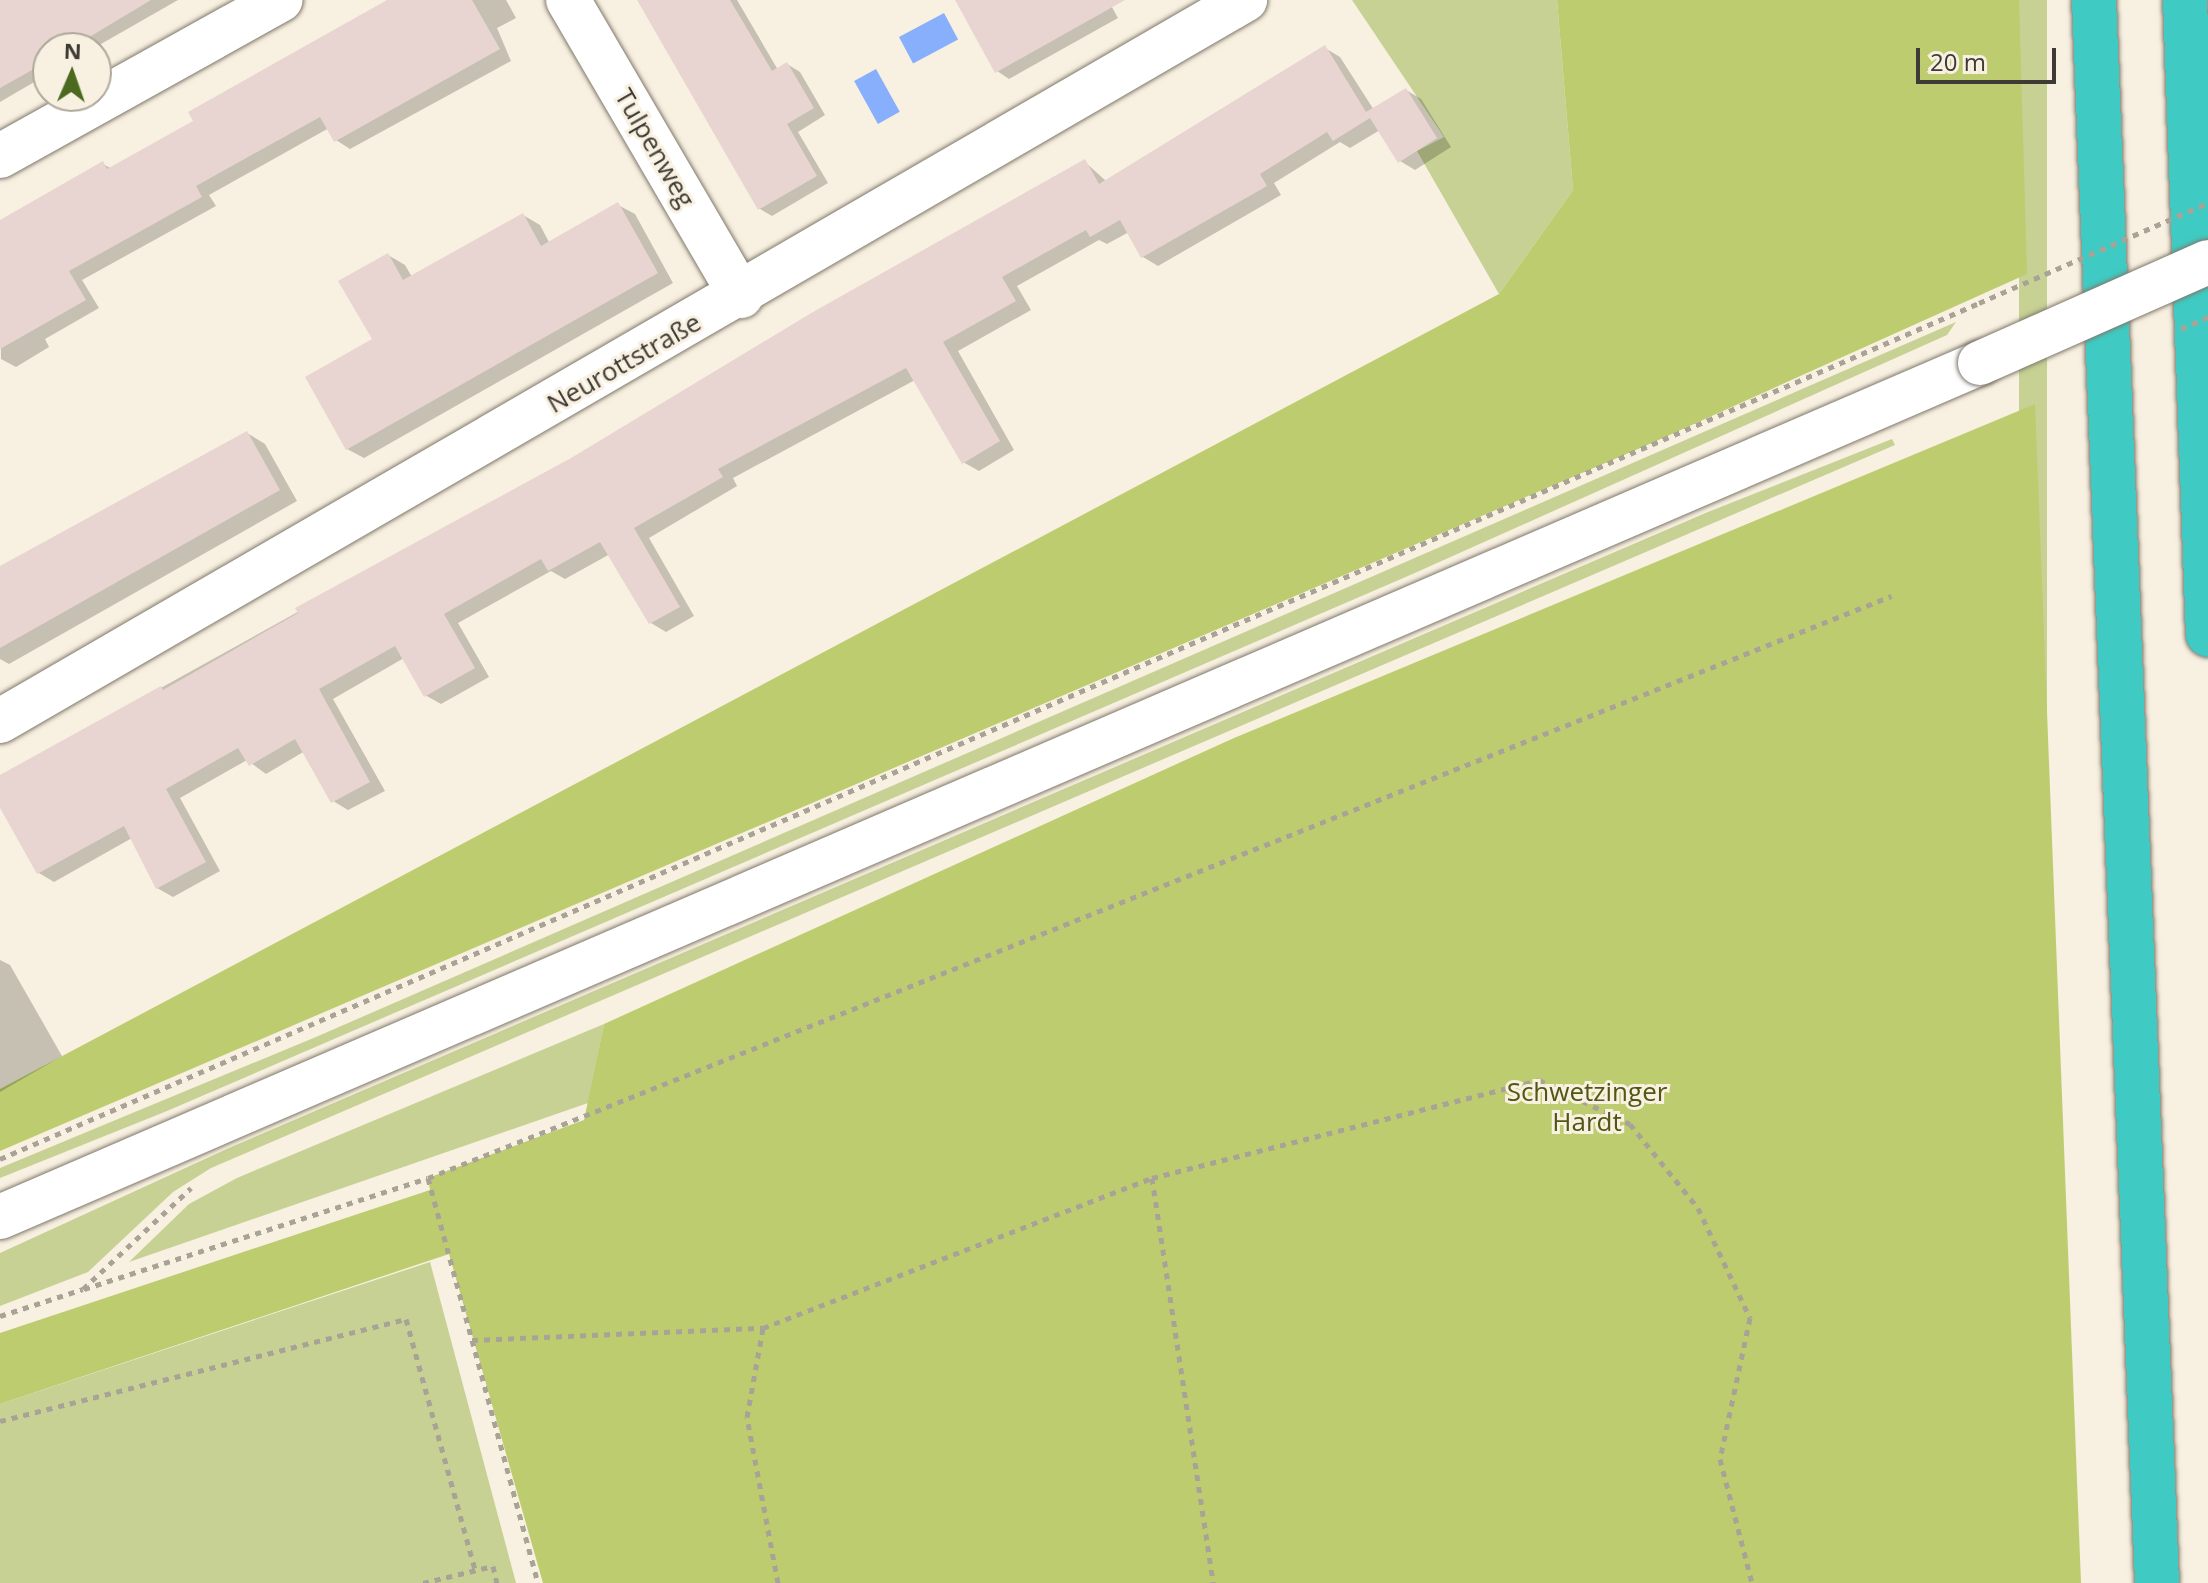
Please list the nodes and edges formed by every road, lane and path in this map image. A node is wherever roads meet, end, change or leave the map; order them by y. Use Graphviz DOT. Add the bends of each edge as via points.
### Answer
graph roads {
  1 [pos="280,0"];
  2 [pos="568,0"];
  3 [pos="1245,0"];
  4 [pos="2094,0"];
  5 [pos="2185,0"];
  6 [pos="1182,15"];
  7 [pos="0,156"];
  8 [pos="2208,203"];
  9 [pos="2208,262"];
  10 [pos="741,296"];
  11 [pos="1891,596"];
  12 [pos="2208,635"];
  13 [pos="0,721"];
  14 [pos="0,1159"];
  15 [pos="428,1178"];
  16 [pos="1152,1178"];
  17 [pos="201,1182"];
  18 [pos="0,1217"];
  19 [pos="83,1289"];
  20 [pos="0,1316"];
  21 [pos="763,1328"];
  22 [pos="472,1340"];
  23 [pos="0,1421"];
  24 [pos="475,1570"];
  25 [pos="423,1583"];
  26 [pos="497,1583"];
  27 [pos="538,1583"];
  28 [pos="778,1583"];
  29 [pos="1213,1583"];
  30 [pos="1752,1583"];
  31 [pos="2157,1583"];
  1 -- 7 [label="street"];
  2 -- 10 [label="street, Tulpenweg"];
  3 -- 6 [label="street, Neurottstraße"];
  4 -- 31 [label="highway"];
  5 -- 12 [label="highway"];
  6 -- 10 [label="street, Neurottstraße"];
  8 -- 14 [label="path, bridge"];
  9 -- 18 [label="street, bridge"];
  10 -- 13 [label="street, Neurottstraße"];
  11 -- 15 [label="path"];
  15 -- 19 [label="path"];
  15 -- 22 [label="path"];
  16 -- 21 [label="path"];
  16 -- 29 [label="path"];
  16 -- 30 [label="path" via="1539,1080 1630,1124 1698,1208 1750,1318 1720,1459"];
  17 -- 19 [label="path"];
  19 -- 20 [label="path"];
  21 -- 22 [label="path"];
  21 -- 28 [label="path" via="747,1417"];
  22 -- 27 [label="path"];
  23 -- 24 [label="path" via="406,1319"];
  24 -- 25 [label="path"];
  24 -- 26 [label="path" via="493,1566"];
}
